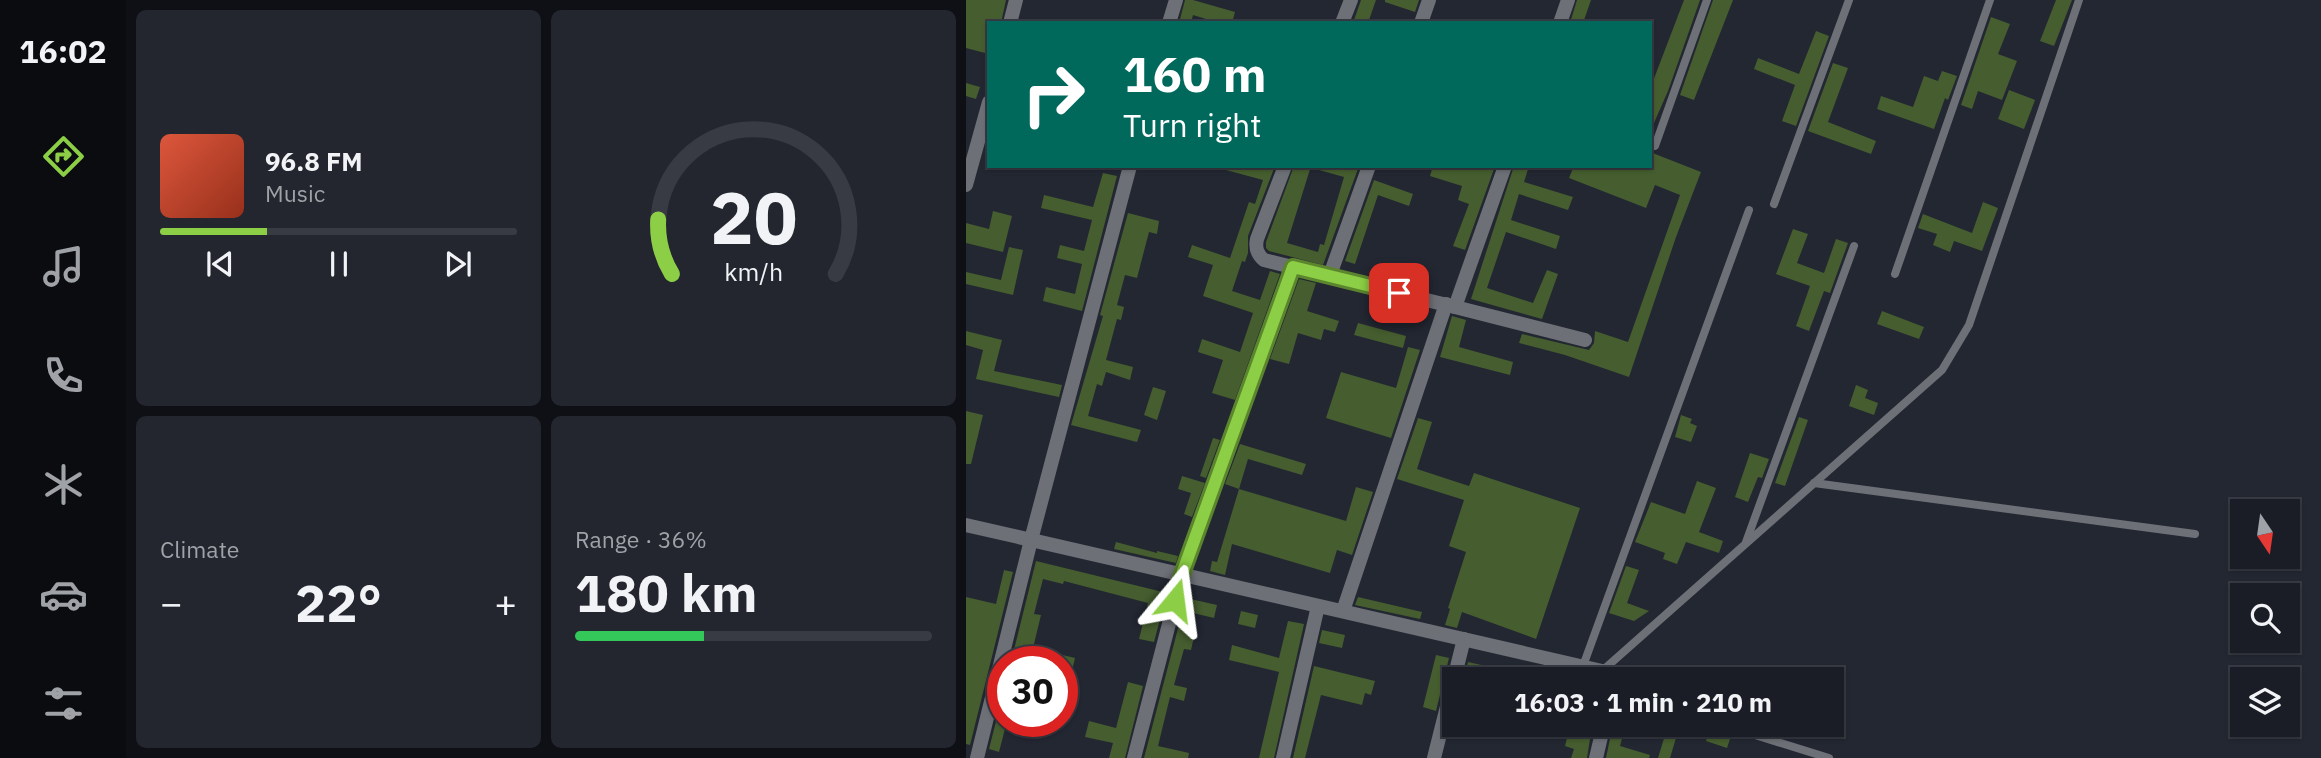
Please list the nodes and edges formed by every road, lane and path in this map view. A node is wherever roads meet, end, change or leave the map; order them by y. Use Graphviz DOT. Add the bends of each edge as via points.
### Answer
graph roads {
  1 [pos="1016,0"];
  2 [pos="1175,0"];
  3 [pos="1351,0"];
  4 [pos="1429,0"];
  5 [pos="1568,0"];
  6 [pos="1707,0"];
  7 [pos="1849,0"];
  8 [pos="1990,0"];
  9 [pos="2079,0"];
  10 [pos="1011,21"];
  11 [pos="1170,21"];
  12 [pos="1343,21"];
  13 [pos="1422,21"];
  14 [pos="1561,21"];
  15 [pos="987,109"];
  16 [pos="1655,146"];
  17 [pos="1129,168"];
  18 [pos="1284,168"];
  19 [pos="1368,168"];
  20 [pos="1505,168"];
  21 [pos="966,185"];
  22 [pos="1774,204"];
  23 [pos="1749,210"];
  24 [pos="1854,246"];
  25 [pos="1293,267"];
  26 [pos="1895,274"];
  27 [pos="1330,275"];
  28 [pos="1450,306"];
  29 [pos="1585,340"];
  30 [pos="1814,483"];
  31 [pos="966,525"];
  32 [pos="2195,534"];
  33 [pos="1031,540"];
  34 [pos="1745,544"];
  35 [pos="1182,574"];
  36 [pos="1318,606"];
  37 [pos="1343,611"];
  38 [pos="1464,639"];
  39 [pos="1583,666"];
  40 [pos="1614,667"];
  41 [pos="1601,737"];
  42 [pos="1762,737"];
  43 [pos="977,758"];
  44 [pos="1134,758"];
  45 [pos="1283,758"];
  46 [pos="1434,758"];
  47 [pos="1596,758"];
  48 [pos="1829,758"];
  1 -- 10 [label="street"];
  2 -- 11 [label="street"];
  3 -- 12 [label="street"];
  4 -- 13 [label="street"];
  5 -- 14 [label="street"];
  6 -- 16 [label="lane"];
  7 -- 22 [label="lane"];
  8 -- 26 [label="lane"];
  9 -- 30 [label="lane" via="1969,325 1942,370"];
  15 -- 21 [label="street"];
  17 -- 33 [label="street"];
  18 -- 25 [label="street" via="1256,244 1264,260"];
  19 -- 27 [label="street"];
  20 -- 28 [label="street"];
  23 -- 39 [label="lane"];
  24 -- 34 [label="lane"];
  25 -- 27 [label="street"];
  25 -- 35 [label="street"];
  27 -- 28 [label="street"];
  28 -- 29 [label="street"];
  28 -- 37 [label="street"];
  30 -- 32 [label="lane"];
  30 -- 34 [label="lane"];
  31 -- 33 [label="street"];
  33 -- 35 [label="street"];
  33 -- 43 [label="street"];
  34 -- 40 [label="lane"];
  35 -- 36 [label="street"];
  35 -- 44 [label="street"];
  36 -- 37 [label="street"];
  36 -- 45 [label="street"];
  37 -- 38 [label="street"];
  38 -- 39 [label="street"];
  38 -- 46 [label="street"];
  41 -- 47 [label="street"];
  42 -- 48 [label="lane"];
}
